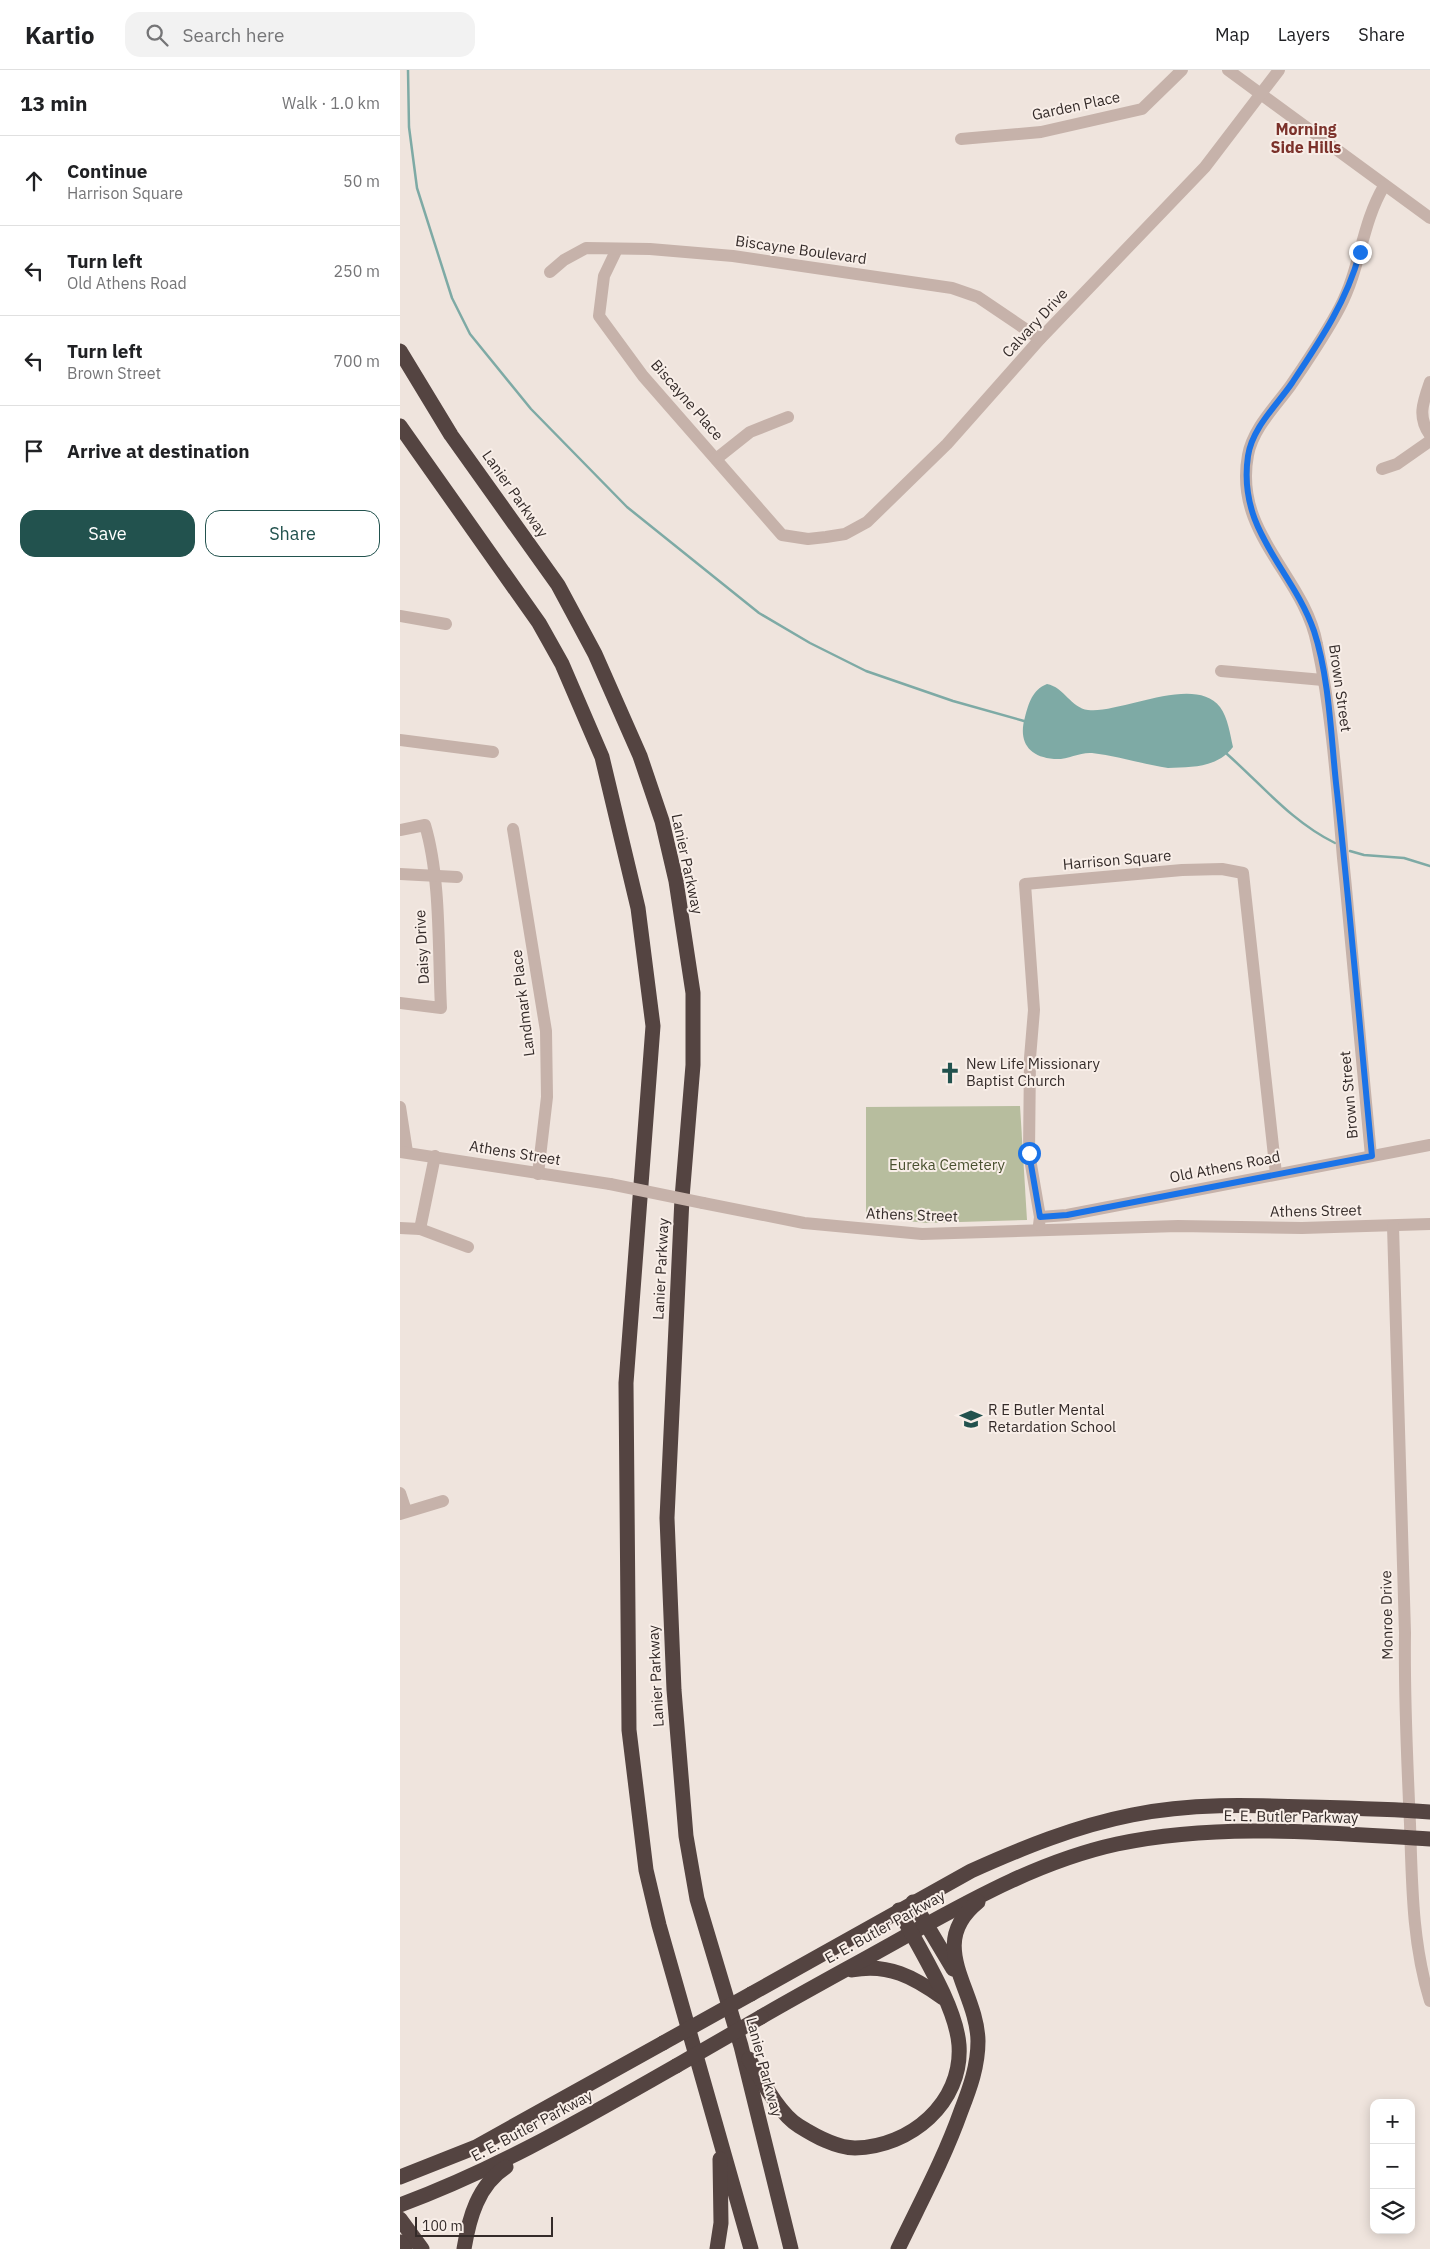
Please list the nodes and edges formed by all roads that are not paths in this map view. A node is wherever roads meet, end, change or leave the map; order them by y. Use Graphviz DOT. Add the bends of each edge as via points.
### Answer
graph roads {
  1 [pos="1182,70"];
  2 [pos="1228,70"];
  3 [pos="1279,70"];
  4 [pos="1261,94"];
  5 [pos="961,139"];
  6 [pos="1384,186"];
  7 [pos="1430,218"];
  8 [pos="616,250"];
  9 [pos="550,272"];
  10 [pos="1040,339"];
  11 [pos="400,351"];
  12 [pos="1430,382"];
  13 [pos="788,417"];
  14 [pos="400,426"];
  15 [pos="1430,435"];
  16 [pos="1430,441"];
  17 [pos="716,459"];
  18 [pos="1382,469"];
  19 [pos="808,539"];
  20 [pos="400,616"];
  21 [pos="446,624"];
  22 [pos="1221,671"];
  23 [pos="1323,680"];
  24 [pos="400,740"];
  25 [pos="493,752"];
  26 [pos="513,829"];
  27 [pos="400,830"];
  28 [pos="400,874"];
  29 [pos="434,876"];
  30 [pos="457,877"];
  31 [pos="400,1003"];
  32 [pos="400,1107"];
  33 [pos="1430,1145"];
  34 [pos="403,1152"];
  35 [pos="435,1156"];
  36 [pos="1372,1156"];
  37 [pos="538,1174"];
  38 [pos="1276,1174"];
  39 [pos="1040,1217"];
  40 [pos="1430,1224"];
  41 [pos="1392,1226"];
  42 [pos="400,1228"];
  43 [pos="420,1230"];
  44 [pos="1039,1231"];
  45 [pos="468,1247"];
  46 [pos="400,1493"];
  47 [pos="443,1501"];
  48 [pos="403,1513"];
  49 [pos="1409,1810"];
  50 [pos="1430,1812"];
  51 [pos="1410,1838"];
  52 [pos="1430,1839"];
  53 [pos="996,1887"];
  54 [pos="914,1902"];
  55 [pos="899,1910"];
  56 [pos="926,1925"];
  57 [pos="911,1934"];
  58 [pos="840,1972"];
  59 [pos="966,1989"];
  60 [pos="944,1999"];
  61 [pos="1430,2001"];
  62 [pos="741,2046"];
  63 [pos="560,2132"];
  64 [pos="719,2138"];
  65 [pos="400,2177"];
  66 [pos="400,2205"];
  67 [pos="400,2220"];
  68 [pos="400,2242"];
  69 [pos="405,2249"];
  70 [pos="422,2249"];
  71 [pos="464,2249"];
  72 [pos="717,2249"];
  73 [pos="751,2249"];
  74 [pos="792,2249"];
  75 [pos="898,2249"];
  1 -- 5 [label="street, Garden Place" via="1142,109 1041,132"];
  2 -- 4 [label="street"];
  3 -- 4 [label="street, Calvary Drive"];
  4 -- 6 [label="street"];
  4 -- 10 [label="street, Calvary Drive" via="1205,167"];
  6 -- 7 [label="street"];
  6 -- 23 [label="street, Brown Street" via="1370,213 1353,279 1341,305 1292,384 1256,434 1248,453 1247,494 1255,519 1270,553 1307,612 1317,641"];
  8 -- 9 [label="street, Biscayne Boulevard" via="586,248"];
  8 -- 10 [label="street, Biscayne Boulevard" via="650,249 733,256 952,288 978,297"];
  8 -- 17 [label="street, Biscayne Place" via="604,276 598,316 643,376"];
  10 -- 19 [label="street, Calvary Drive" via="947,444 867,522 846,534"];
  11 -- 62 [label="highway, Lanier Parkway" via="451,435 558,585 595,654 640,756 662,822 676,881 692,994 693,1065 682,1198 667,1518 674,1690 686,1836 697,1899"];
  12 -- 15 [label="street" via="1421,406 1422,420"];
  13 -- 17 [label="street" via="750,432"];
  14 -- 64 [label="highway, Lanier Parkway" via="539,623 562,664 602,757 638,908 653,1026 626,1383 629,1730 646,1870"];
  16 -- 18 [label="street" via="1397,464"];
  17 -- 19 [label="street, Biscayne Place" via="782,535"];
  20 -- 21 [label="street"];
  22 -- 23 [label="street"];
  23 -- 36 [label="street, Brown Street" via="1339,809"];
  24 -- 25 [label="street"];
  26 -- 37 [label="street, Landmark Place" via="546,1031 547,1097"];
  27 -- 29 [label="street" via="425,825"];
  28 -- 29 [label="street"];
  29 -- 30 [label="street"];
  29 -- 31 [label="street, Daisy Drive" via="442,1008"];
  32 -- 34 [label="street"];
  33 -- 36 [label="street, Old Athens Road"];
  34 -- 35 [label="street, Athens Street"];
  35 -- 37 [label="street, Athens Street"];
  35 -- 43 [label="street"];
  36 -- 38 [label="street, Old Athens Road"];
  37 -- 44 [label="street, Athens Street, bridge" via="610,1184 804,1223 922,1234"];
  38 -- 39 [label="street, Old Athens Road" via="1067,1215"];
  38 -- 39 [label="street, Harrison Square" via="1243,873 1222,869 1182,870 1025,884 1034,1010 1029,1153"];
  39 -- 44 [label="street"];
  40 -- 41 [label="street, Athens Street"];
  41 -- 44 [label="street, Athens Street" via="1178,1226"];
  41 -- 49 [label="street, Monroe Drive"];
  42 -- 43 [label="street"];
  43 -- 45 [label="street"];
  46 -- 48 [label="street"];
  47 -- 48 [label="street"];
  49 -- 50 [label="highway, E. E. Butler Parkway"];
  49 -- 51 [label="street, Monroe Drive"];
  49 -- 54 [label="highway, E. E. Butler Parkway" via="1202,1805 1131,1815 1088,1825 1003,1856"];
  51 -- 52 [label="highway, E. E. Butler Parkway"];
  51 -- 53 [label="highway, E. E. Butler Parkway" via="1292,1831 1203,1833 1129,1842 1075,1856"];
  51 -- 61 [label="street, Monroe Drive" via="1416,1932"];
  53 -- 56 [label="highway, E. E. Butler Parkway"];
  53 -- 59 [label="highway" via="968,1910 953,1938 953,1954"];
  54 -- 55 [label="highway, E. E. Butler Parkway"];
  54 -- 56 [label="highway"];
  55 -- 57 [label="highway"];
  55 -- 65 [label="highway, E. E. Butler Parkway, bridge" via="476,2147"];
  56 -- 57 [label="highway, E. E. Butler Parkway"];
  56 -- 59 [label="highway"];
  57 -- 58 [label="highway, E. E. Butler Parkway"];
  57 -- 60 [label="highway"];
  58 -- 60 [label="highway" via="888,1968 919,1981"];
  58 -- 63 [label="highway, E. E. Butler Parkway, bridge"];
  59 -- 75 [label="highway" via="977,2028 975,2070 948,2147"];
  60 -- 62 [label="highway" via="953,2017 959,2045 959,2060 952,2085 936,2112 919,2127 900,2138 873,2145 847,2146 828,2142 797,2125 763,2082"];
  62 -- 74 [label="highway, Lanier Parkway"];
  63 -- 66 [label="highway, E. E. Butler Parkway" via="476,2175"];
  63 -- 71 [label="highway" via="499,2172 484,2190 473,2209"];
  64 -- 72 [label="highway" via="721,2223"];
  64 -- 73 [label="highway, Lanier Parkway"];
  67 -- 70 [label="highway"];
  68 -- 69 [label="highway"];
}
